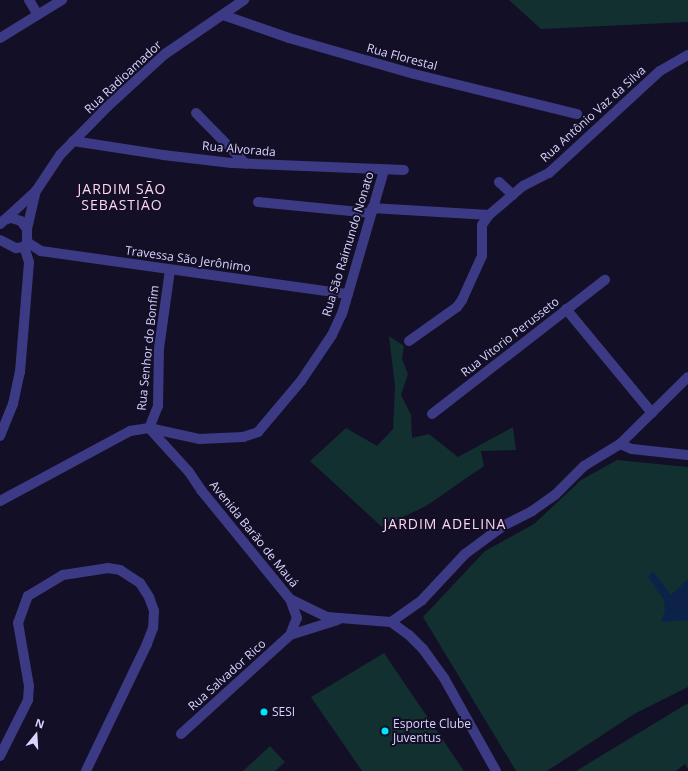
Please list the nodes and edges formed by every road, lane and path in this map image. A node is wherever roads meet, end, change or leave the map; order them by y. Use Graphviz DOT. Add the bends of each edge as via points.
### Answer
graph roads {
  1 [pos="29,0"];
  2 [pos="62,0"];
  3 [pos="244,0"];
  4 [pos="38,15"];
  5 [pos="223,15"];
  6 [pos="0,38"];
  7 [pos="688,55"];
  8 [pos="196,113"];
  9 [pos="577,114"];
  10 [pos="73,141"];
  11 [pos="246,164"];
  12 [pos="384,170"];
  13 [pos="404,170"];
  14 [pos="499,182"];
  15 [pos="36,191"];
  16 [pos="513,195"];
  17 [pos="258,202"];
  18 [pos="372,211"];
  19 [pos="489,215"];
  20 [pos="2,222"];
  21 [pos="27,229"];
  22 [pos="0,240"];
  23 [pos="25,244"];
  24 [pos="170,270"];
  25 [pos="605,280"];
  26 [pos="348,294"];
  27 [pos="566,309"];
  28 [pos="409,341"];
  29 [pos="688,377"];
  30 [pos="652,413"];
  31 [pos="432,414"];
  32 [pos="149,428"];
  33 [pos="0,436"];
  34 [pos="620,444"];
  35 [pos="688,455"];
  36 [pos="0,501"];
  37 [pos="290,598"];
  38 [pos="339,620"];
  39 [pos="391,622"];
  40 [pos="290,635"];
  41 [pos="181,734"];
  42 [pos="0,756"];
  43 [pos="86,771"];
  44 [pos="496,771"];
  1 -- 4 [label="street"];
  2 -- 4 [label="street"];
  3 -- 5 [label="street, Rua Radioamador"];
  4 -- 6 [label="street"];
  5 -- 9 [label="street, Rua Florestal" via="290,38 406,72"];
  5 -- 10 [label="street, Rua Radioamador" via="212,20 166,54"];
  7 -- 16 [label="street, Rua Antônio Vaz da Silva" via="660,71 549,173"];
  8 -- 11 [label="street"];
  10 -- 11 [label="street, Rua Alvorada" via="163,155"];
  10 -- 15 [label="street, Rua Radioamador" via="47,172"];
  11 -- 12 [label="street, Rua Alvorada"];
  12 -- 13 [label="street, Rua Alvorada"];
  12 -- 18 [label="street, Rua São Raimundo Nonato"];
  14 -- 16 [label="street"];
  15 -- 20 [label="street, Rua Radioamador"];
  15 -- 21 [label="street, Rua Radioamador"];
  16 -- 19 [label="street, Rua Antônio Vaz da Silva"];
  17 -- 18 [label="street"];
  18 -- 19 [label="street"];
  18 -- 26 [label="street, Rua São Raimundo Nonato"];
  19 -- 28 [label="street, Rua Antônio Vaz da Silva" via="482,225 482,256 462,300 457,307"];
  20 -- 21 [label="street" via="16,219"];
  21 -- 23 [label="street, Rua Radioamador"];
  22 -- 23 [label="street, Travessa São Jerônimo" via="16,248"];
  23 -- 24 [label="street, Travessa São Jerônimo" via="41,251"];
  23 -- 33 [label="street, Rua Radioamador" via="29,262 20,372 13,404"];
  24 -- 26 [label="street, Travessa São Jerônimo"];
  24 -- 32 [label="street, Rua Senhor do Bonfim" via="159,348 158,406"];
  25 -- 27 [label="street, Rua Vitorio Perusseto"];
  26 -- 32 [label="street, Rua São Raimundo Nonato" via="332,335 301,381 258,432 244,437 200,439"];
  27 -- 30 [label="street"];
  27 -- 31 [label="street, Rua Vitorio Perusseto"];
  29 -- 30 [label="street"];
  30 -- 34 [label="street"];
  32 -- 36 [label="street" via="130,431"];
  32 -- 37 [label="street, Avenida Barão de Mauá" via="189,472"];
  34 -- 35 [label="street" via="632,449"];
  34 -- 39 [label="street" via="584,466 555,495 503,526 465,554 422,600"];
  37 -- 38 [label="street, Avenida Barão de Mauá" via="317,614"];
  37 -- 40 [label="street, Rua Salvador Rico" via="297,618"];
  38 -- 39 [label="street, Avenida Barão de Mauá"];
  38 -- 40 [label="street, Rua Salvador Rico"];
  39 -- 44 [label="street" via="423,649 444,678"];
  40 -- 41 [label="street, Rua Salvador Rico"];
  42 -- 43 [label="street" via="28,700 29,686 18,623 28,596 63,575 102,568 120,570 140,583 149,597 154,611 153,628"];
}
